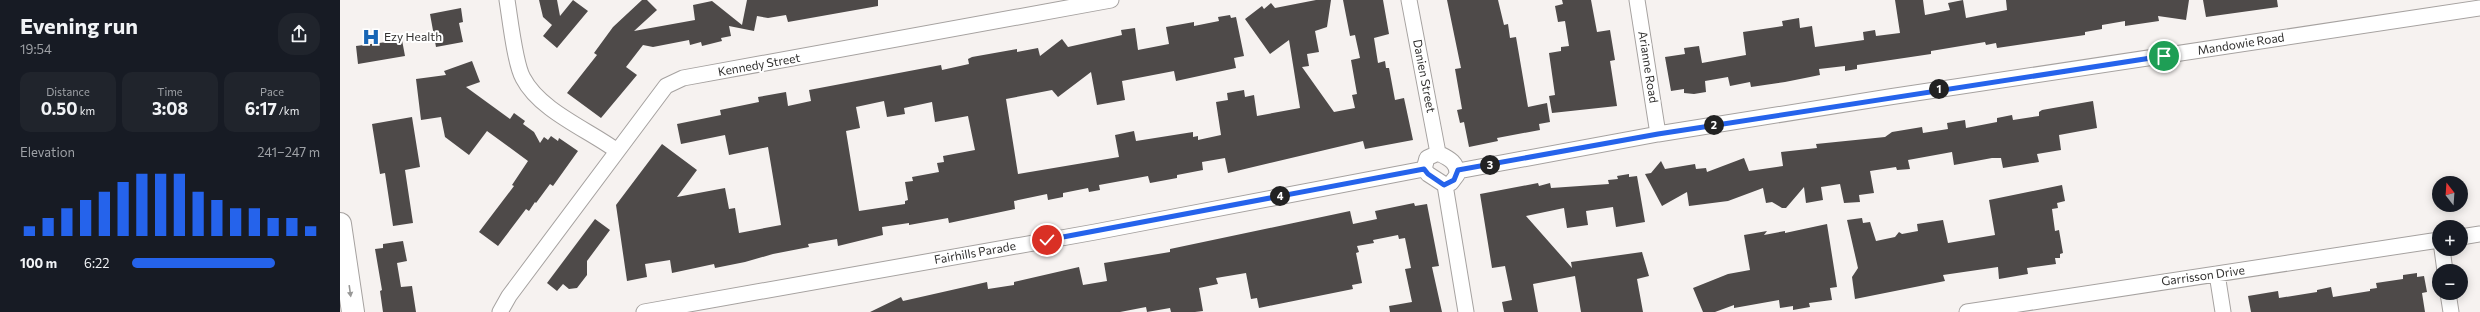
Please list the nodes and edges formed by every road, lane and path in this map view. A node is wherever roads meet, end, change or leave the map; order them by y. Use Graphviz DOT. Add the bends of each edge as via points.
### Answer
graph roads {
  1 [pos="507,0"];
  2 [pos="1111,0"];
  3 [pos="1409,0"];
  4 [pos="1638,0"];
  5 [pos="2480,8"];
  6 [pos="1658,134"];
  7 [pos="1438,153"];
  8 [pos="614,155"];
  9 [pos="1424,169"];
  10 [pos="1458,170"];
  11 [pos="1444,185"];
  12 [pos="340,224"];
  13 [pos="2480,234"];
  14 [pos="2468,236"];
  15 [pos="2432,241"];
  16 [pos="2217,274"];
  17 [pos="509,296"];
  18 [pos="2449,300"];
  19 [pos="1467,309"];
  20 [pos="353,312"];
  21 [pos="500,312"];
  22 [pos="512,312"];
  23 [pos="644,312"];
  24 [pos="1967,312"];
  25 [pos="1970,312"];
  26 [pos="2223,312"];
  27 [pos="2451,312"];
  1 -- 8 [label="street" via="522,77 543,101 578,127 593,144"];
  2 -- 8 [label="street, Kennedy Street" via="683,78 666,86"];
  3 -- 7 [label="street, Danien Street"];
  4 -- 6 [label="street, Arianne Road"];
  5 -- 6 [label="street, Mandowie Road"];
  6 -- 10 [label="street, Mandowie Road"];
  7 -- 9 [label="street" via="1427,158"];
  7 -- 10 [label="street" via="1450,159"];
  8 -- 17 [label="street, Kennedy Street"];
  9 -- 11 [label="street"];
  9 -- 23 [label="street, Fairhills Parade" via="1095,232"];
  10 -- 11 [label="street" via="1454,180"];
  11 -- 19 [label="street"];
  12 -- 20 [label="highway, one-way"];
  13 -- 14 [label="street"];
  15 -- 16 [label="street, Garrisson Drive"];
  16 -- 25 [label="street, Garrisson Drive"];
  16 -- 26 [label="street"];
  17 -- 21 [label="street, Kennedy Street"];
  17 -- 22 [label="street"];
  18 -- 27 [label="street"];
  24 -- 25 [label="street, Garrisson Drive"];
}
